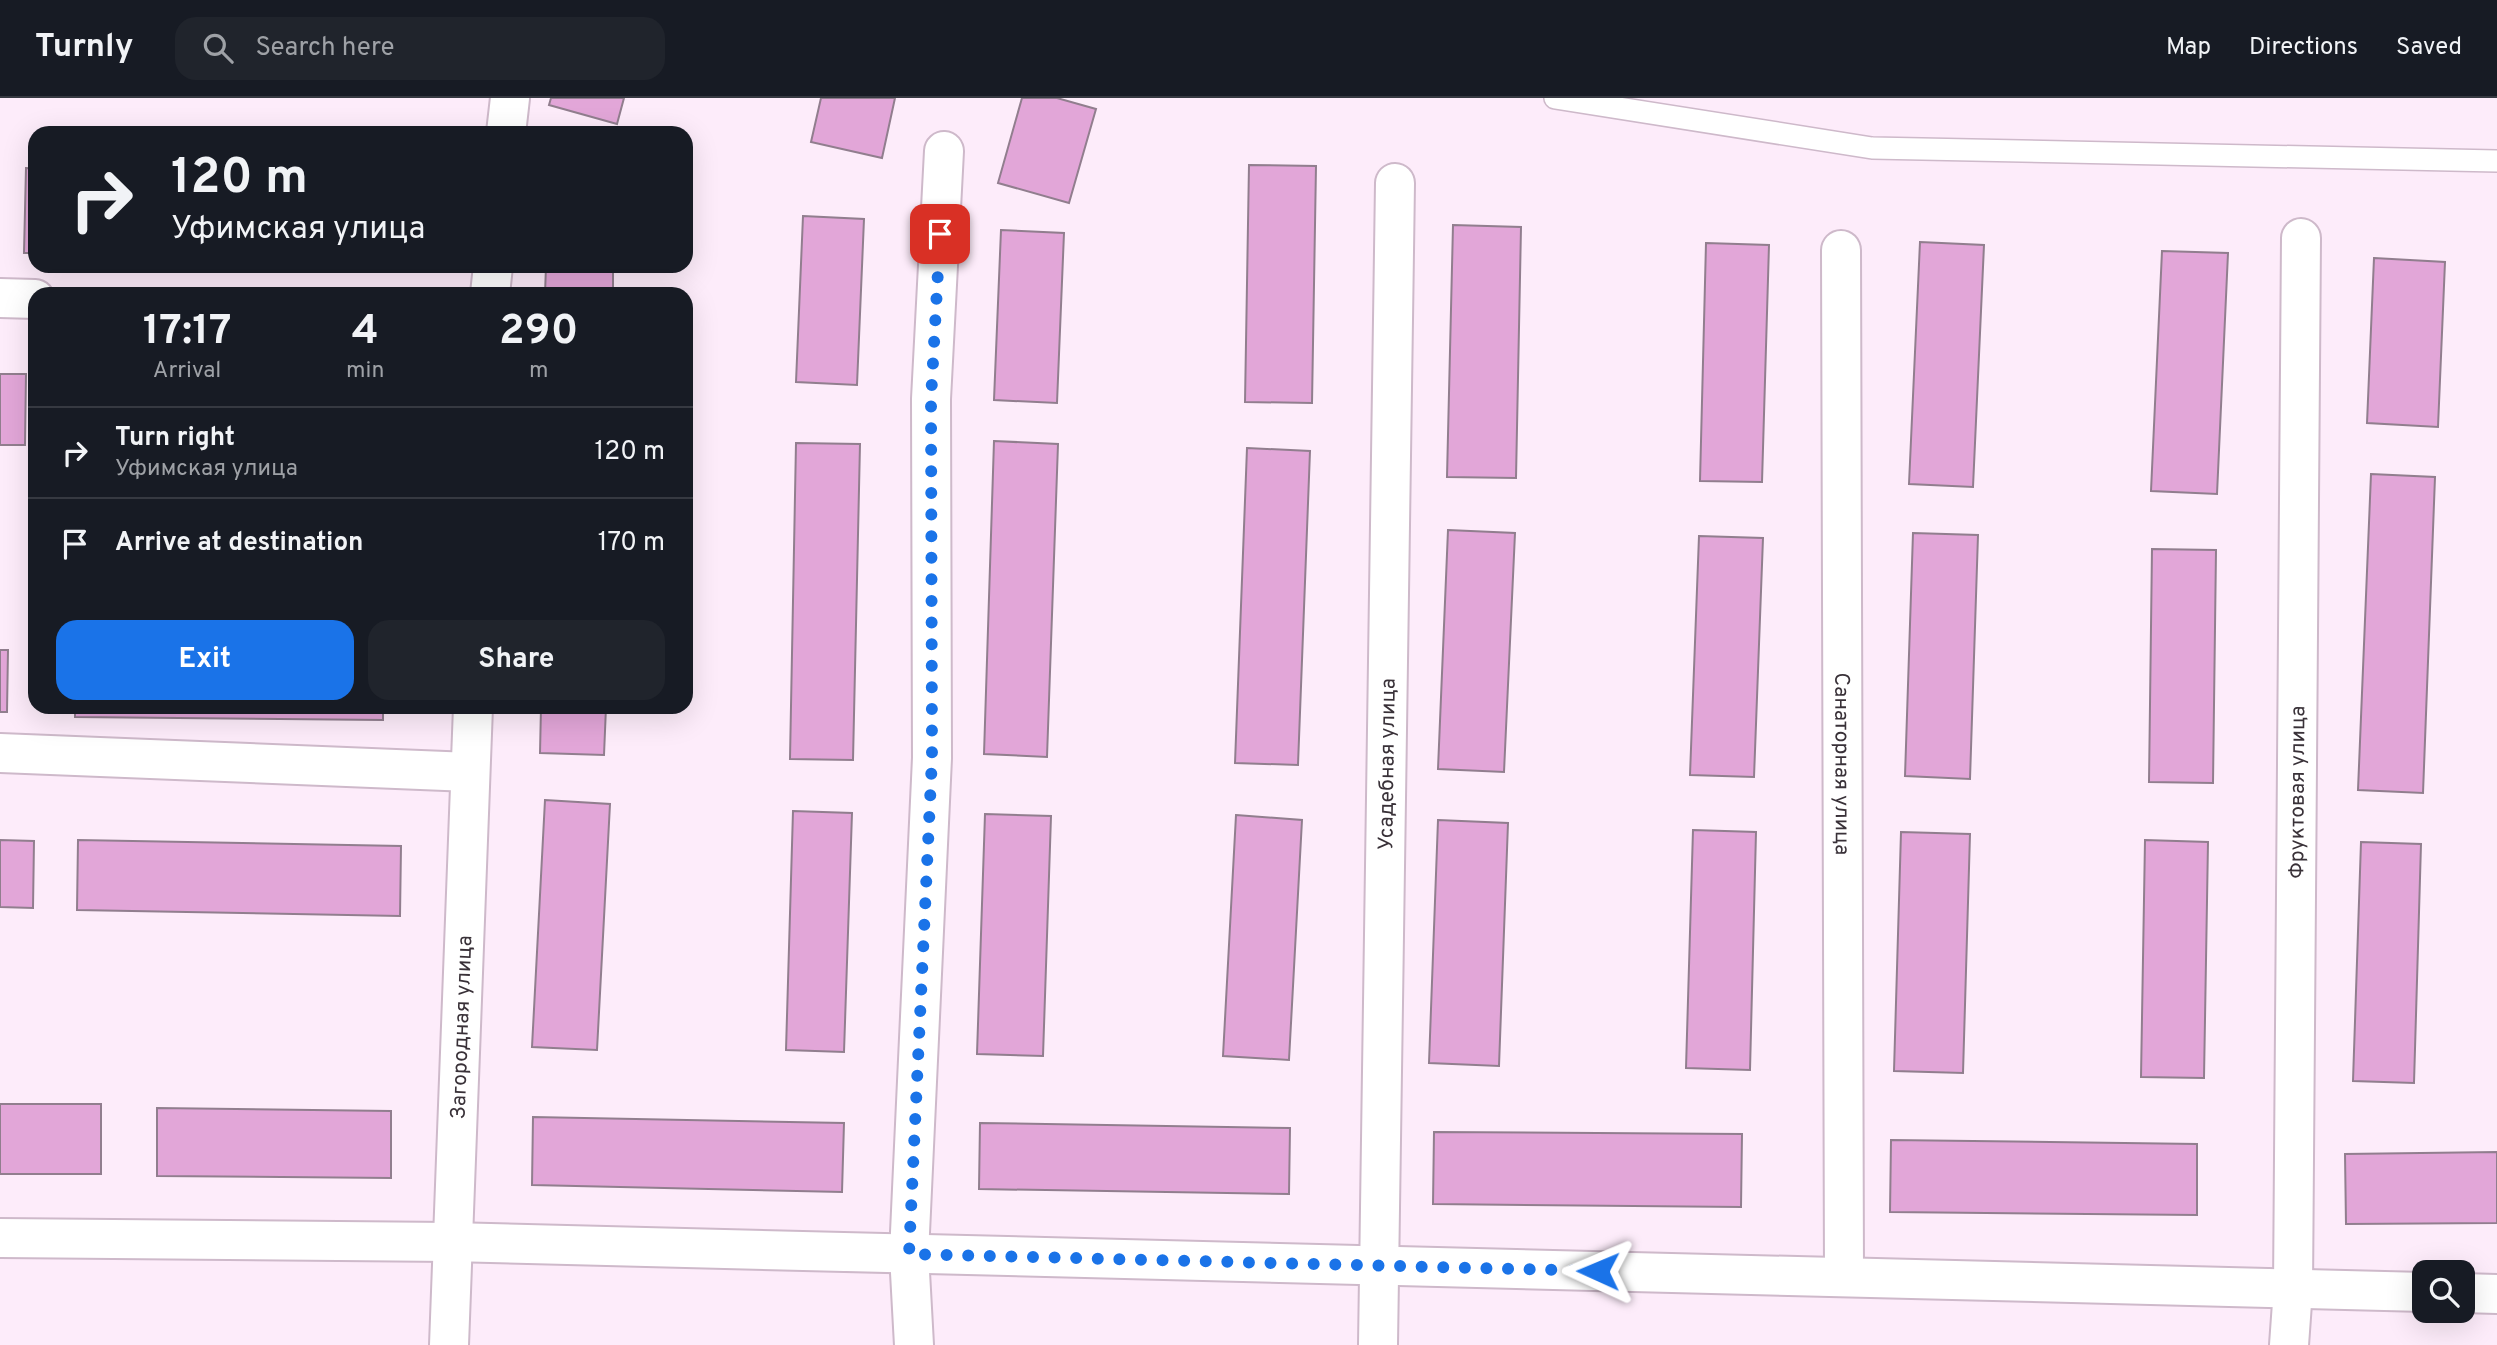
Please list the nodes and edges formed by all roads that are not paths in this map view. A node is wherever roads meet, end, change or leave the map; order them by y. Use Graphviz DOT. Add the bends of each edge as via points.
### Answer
graph roads {
  1 [pos="510,98"];
  2 [pos="1556,98"];
  3 [pos="507,126"];
  4 [pos="944,151"];
  5 [pos="2497,161"];
  6 [pos="1395,183"];
  7 [pos="2301,237"];
  8 [pos="1840,250"];
  9 [pos="0,298"];
  10 [pos="28,299"];
  11 [pos="473,714"];
  12 [pos="0,754"];
  13 [pos="470,772"];
  14 [pos="0,1238"];
  15 [pos="451,1242"];
  16 [pos="909,1254"];
  17 [pos="1379,1266"];
  18 [pos="1844,1278"];
  19 [pos="2293,1289"];
  20 [pos="2412,1292"];
  21 [pos="2475,1293"];
  22 [pos="2497,1294"];
  23 [pos="449,1345"];
  24 [pos="914,1345"];
  25 [pos="1378,1345"];
  26 [pos="2289,1345"];
  1 -- 3 [label="street"];
  2 -- 5 [label="lane" via="1872,148"];
  4 -- 16 [label="street" via="931,399 932,758"];
  6 -- 17 [label="street, Усадебная улица"];
  7 -- 19 [label="street, Фруктовая улица"];
  8 -- 18 [label="street, Санаторная улица"];
  9 -- 10 [label="street"];
  11 -- 13 [label="street, Загородная улица"];
  12 -- 13 [label="street"];
  13 -- 15 [label="street, Загородная улица"];
  14 -- 15 [label="street"];
  15 -- 16 [label="street"];
  15 -- 23 [label="street, Загородная улица"];
  16 -- 17 [label="street"];
  16 -- 24 [label="street"];
  17 -- 18 [label="street"];
  17 -- 25 [label="street, Усадебная улица"];
  18 -- 19 [label="street"];
  19 -- 20 [label="street"];
  19 -- 26 [label="street, Фруктовая улица"];
  21 -- 22 [label="street"];
}
